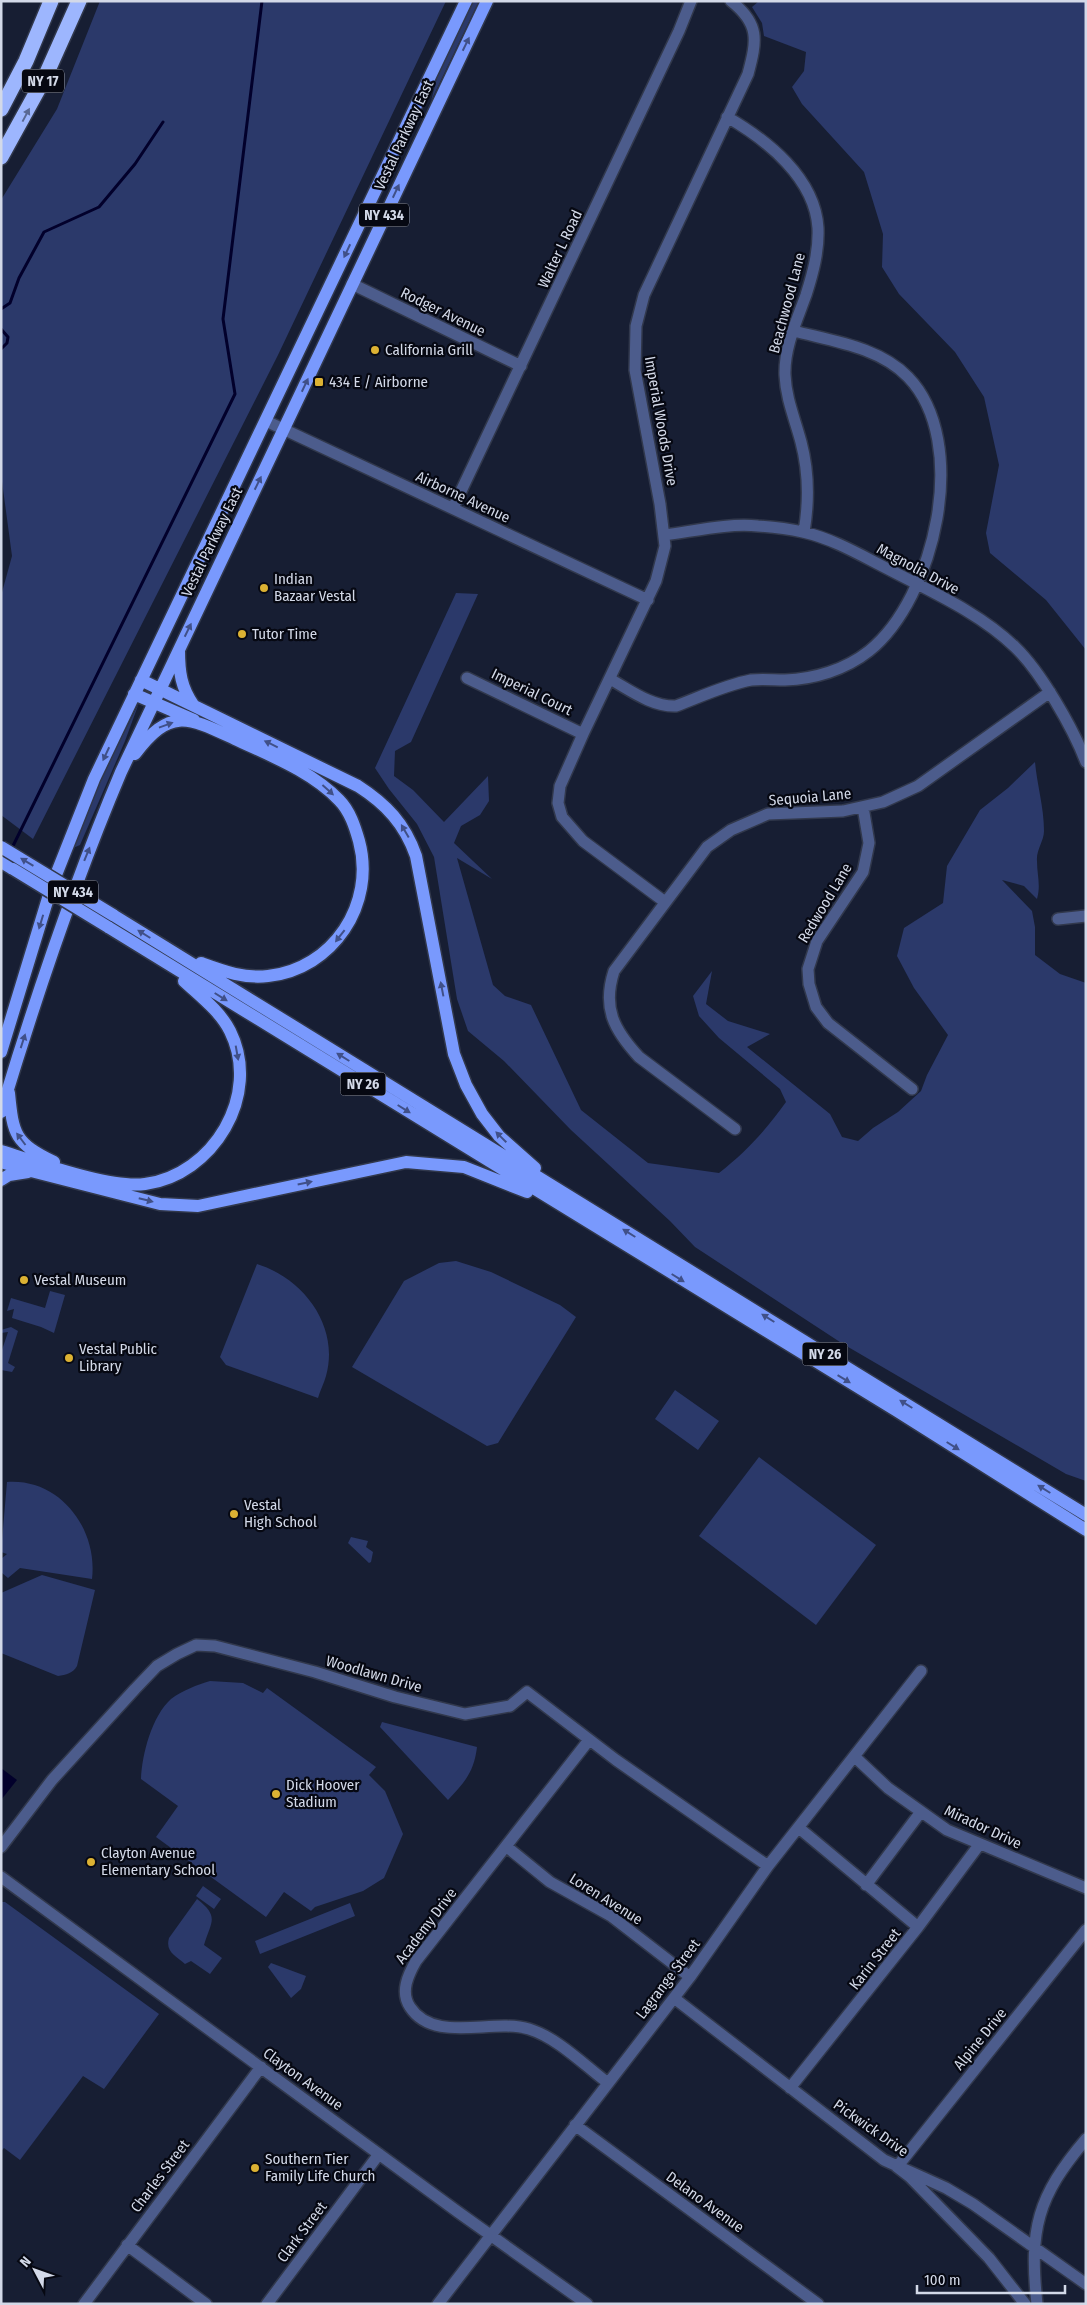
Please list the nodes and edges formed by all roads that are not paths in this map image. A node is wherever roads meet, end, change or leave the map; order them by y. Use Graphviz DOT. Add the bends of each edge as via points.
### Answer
graph roads {
  1 [pos="51,1"];
  2 [pos="79,1"];
  3 [pos="466,1"];
  4 [pos="487,1"];
  5 [pos="691,1"];
  6 [pos="730,1"];
  7 [pos="36,38"];
  8 [pos="1,93"];
  9 [pos="1,109"];
  10 [pos="727,117"];
  11 [pos="1,157"];
  12 [pos="352,284"];
  13 [pos="794,331"];
  14 [pos="521,366"];
  15 [pos="266,421"];
  16 [pos="284,430"];
  17 [pos="453,508"];
  18 [pos="804,532"];
  19 [pos="664,535"];
  20 [pos="917,584"];
  21 [pos="648,600"];
  22 [pos="179,647"];
  23 [pos="467,678"];
  24 [pos="610,679"];
  25 [pos="141,680"];
  26 [pos="159,689"];
  27 [pos="1050,692"];
  28 [pos="134,694"];
  29 [pos="152,702"];
  30 [pos="196,714"];
  31 [pos="583,734"];
  32 [pos="1086,762"];
  33 [pos="121,772"];
  34 [pos="864,807"];
  35 [pos="1,847"];
  36 [pos="1,862"];
  37 [pos="665,902"];
  38 [pos="1086,916"];
  39 [pos="1058,919"];
  40 [pos="111,921"];
  41 [pos="174,953"];
  42 [pos="164,962"];
  43 [pos="1,1052"];
  44 [pos="8,1087"];
  45 [pos="912,1089"];
  46 [pos="1,1112"];
  47 [pos="736,1129"];
  48 [pos="1,1151"];
  49 [pos="1,1162"];
  50 [pos="31,1172"];
  51 [pos="77,1173"];
  52 [pos="1,1180"];
  53 [pos="563,1192"];
  54 [pos="561,1206"];
  55 [pos="1086,1515"];
  56 [pos="1086,1530"];
  57 [pos="921,1671"];
  58 [pos="589,1740"];
  59 [pos="855,1757"];
  60 [pos="920,1812"];
  61 [pos="799,1828"];
  62 [pos="979,1845"];
  63 [pos="1,1847"];
  64 [pos="507,1847"];
  65 [pos="768,1866"];
  66 [pos="1,1877"];
  67 [pos="866,1884"];
  68 [pos="1086,1888"];
  69 [pos="918,1927"];
  70 [pos="1086,1930"];
  71 [pos="690,1976"];
  72 [pos="674,1998"];
  73 [pos="261,2067"];
  74 [pos="608,2083"];
  75 [pos="790,2088"];
  76 [pos="575,2125"];
  77 [pos="1086,2139"];
  78 [pos="379,2154"];
  79 [pos="897,2167"];
  80 [pos="490,2234"];
  81 [pos="127,2244"];
  82 [pos="1034,2246"];
  83 [pos="1086,2284"];
  84 [pos="84,2304"];
  85 [pos="206,2304"];
  86 [pos="267,2304"];
  87 [pos="438,2304"];
  88 [pos="587,2304"];
  89 [pos="818,2304"];
  90 [pos="1025,2304"];
  91 [pos="1037,2304"];
  1 -- 7 [label="highway, NY 17"];
  11 -- 2 [label="highway, NY 17, one-way" via="45,77"];
  3 -- 15 [label="main road, Vestal Parkway East / NY 434, one-way"];
  12 -- 4 [label="main road, Vestal Parkway East / NY 434, one-way"];
  5 -- 14 [label="street, Walter L Road"];
  6 -- 10 [label="street, Imperial Woods Drive" via="748,17 756,46 748,74"];
  7 -- 8 [label="highway"];
  7 -- 9 [label="highway, NY 17"];
  10 -- 13 [label="street, Beachwood Lane" via="777,152 796,174 814,212 818,226 815,266"];
  10 -- 19 [label="street, Imperial Woods Drive" via="644,295 636,326 635,370"];
  12 -- 14 [label="street, Rodger Avenue"];
  16 -- 12 [label="main road, Vestal Parkway East / NY 434, one-way"];
  13 -- 18 [label="street, Beachwood Lane" via="788,347 785,374 787,398 805,459 808,498"];
  13 -- 20 [label="street" via="848,345 890,362 907,376 924,399 935,428 941,476 940,508"];
  14 -- 17 [label="street, Walter L Road"];
  15 -- 16 [label="street, Airborne Avenue"];
  15 -- 25 [label="main road, Vestal Parkway East / NY 434"];
  16 -- 17 [label="street, Airborne Avenue"];
  22 -- 16 [label="main road, Vestal Parkway East / NY 434, one-way"];
  17 -- 21 [label="street, Airborne Avenue"];
  18 -- 19 [label="street, Magnolia Drive" via="740,526"];
  18 -- 20 [label="street, Magnolia Drive" via="850,550"];
  19 -- 21 [label="street, Imperial Woods Drive" via="662,562"];
  20 -- 24 [label="street" via="894,625 869,651 844,666 817,676 752,680 676,706 655,703"];
  20 -- 27 [label="street, Magnolia Drive" via="978,618 1002,636 1036,671"];
  21 -- 24 [label="street, Imperial Woods Drive"];
  22 -- 26 [label="main road, Vestal Parkway East / NY 434"];
  22 -- 30 [label="main road" via="181,682"];
  23 -- 31 [label="street, Imperial Court"];
  24 -- 31 [label="street, Imperial Woods Drive"];
  25 -- 26 [label="main road"];
  25 -- 28 [label="main road, Vestal Parkway East / NY 434"];
  26 -- 29 [label="main road, Vestal Parkway East / NY 434"];
  26 -- 30 [label="main road"];
  27 -- 32 [label="street, Magnolia Drive"];
  27 -- 34 [label="street, Sequoia Lane" via="918,786"];
  28 -- 29 [label="main road"];
  28 -- 43 [label="main road, Vestal Parkway East / NY 434, one-way" via="94,779 63,858"];
  29 -- 30 [label="main road"];
  29 -- 33 [label="main road, Vestal Parkway East / NY 434"];
  33 -- 30 [label="main road, one-way" via="158,728"];
  30 -- 41 [label="main road, one-way" via="302,771 340,800 358,835 363,876 352,918 338,939 319,956 295,970 269,976 241,975"];
  53 -- 30 [label="main road, one-way" via="499,1136 466,1086 454,1054 416,856 395,816 380,800 358,786"];
  31 -- 37 [label="street, Imperial Woods Drive" via="560,786 558,803 562,817 590,845"];
  44 -- 33 [label="main road, Vestal Parkway East / NY 434, one-way" via="58,931"];
  34 -- 37 [label="street, Sequoia Lane" via="768,814 730,830 707,847"];
  34 -- 45 [label="street, Redwood Lane" via="869,844 863,872 817,941 808,969 810,984 816,1006 828,1023"];
  40 -- 35 [label="main road, NY 26, one-way, bridge"];
  36 -- 40 [label="main road, NY 26, bridge"];
  37 -- 47 [label="street, Sequoia Lane" via="614,972 608,994 613,1022 639,1057"];
  38 -- 39 [label="street"];
  41 -- 40 [label="main road, NY 26, one-way"];
  40 -- 42 [label="main road, NY 26"];
  53 -- 41 [label="main road, NY 26, one-way"];
  42 -- 51 [label="main road, one-way" via="219,1015 230,1031 238,1058 239,1085 234,1111 216,1143 195,1163 172,1177 143,1184 121,1184"];
  42 -- 54 [label="main road, NY 26, one-way"];
  44 -- 46 [label="main road, Vestal Parkway East / NY 434"];
  51 -- 44 [label="main road, one-way" via="26,1146 16,1135"];
  48 -- 51 [label="main road"];
  49 -- 50 [label="main road"];
  50 -- 52 [label="main road"];
  50 -- 54 [label="main road, one-way" via="160,1204 198,1206 406,1162 464,1167"];
  55 -- 53 [label="main road, NY 26, one-way"];
  54 -- 56 [label="main road, NY 26, one-way"];
  57 -- 59 [label="street, Lagrange Street"];
  58 -- 63 [label="street, Woodlawn Drive" via="527,1692 510,1706 464,1714 215,1646 196,1645 158,1666 135,1689 52,1780"];
  58 -- 64 [label="street, Academy Drive"];
  58 -- 65 [label="street, Woodlawn Drive"];
  59 -- 60 [label="street, Mirador Drive"];
  59 -- 61 [label="street, Lagrange Street"];
  60 -- 62 [label="street, Mirador Drive" via="947,1830"];
  60 -- 67 [label="street"];
  61 -- 65 [label="street, Lagrange Street"];
  61 -- 67 [label="street"];
  62 -- 68 [label="street, Mirador Drive"];
  62 -- 69 [label="street, Karin Street"];
  64 -- 71 [label="street, Loren Avenue" via="550,1882 611,1916"];
  64 -- 74 [label="street, Academy Drive" via="416,1960 407,1976 408,2004 427,2024 440,2027 528,2028 559,2045"];
  65 -- 71 [label="street, Lagrange Street"];
  66 -- 73 [label="street, Clayton Avenue"];
  67 -- 69 [label="street"];
  69 -- 75 [label="street, Karin Street"];
  70 -- 79 [label="street, Alpine Drive"];
  71 -- 72 [label="street, Lagrange Street"];
  72 -- 74 [label="street, Lagrange Street"];
  72 -- 75 [label="street, Pickwick Drive"];
  73 -- 78 [label="street, Clayton Avenue"];
  73 -- 81 [label="street, Charles Street"];
  74 -- 76 [label="street, Lagrange Street"];
  75 -- 79 [label="street, Pickwick Drive"];
  76 -- 80 [label="street, Lagrange Street"];
  76 -- 89 [label="street, Delano Avenue"];
  77 -- 82 [label="street" via="1062,2167 1052,2185 1042,2206"];
  78 -- 80 [label="street, Clayton Avenue"];
  78 -- 86 [label="street, Clark Street"];
  79 -- 82 [label="street, Pickwick Drive" via="946,2188"];
  79 -- 90 [label="street" via="989,2258"];
  80 -- 87 [label="street, Lagrange Street"];
  80 -- 88 [label="street, Clayton Avenue"];
  81 -- 84 [label="street, Charles Street"];
  81 -- 85 [label="street"];
  82 -- 83 [label="street, Pickwick Drive"];
  82 -- 91 [label="street"];
}
